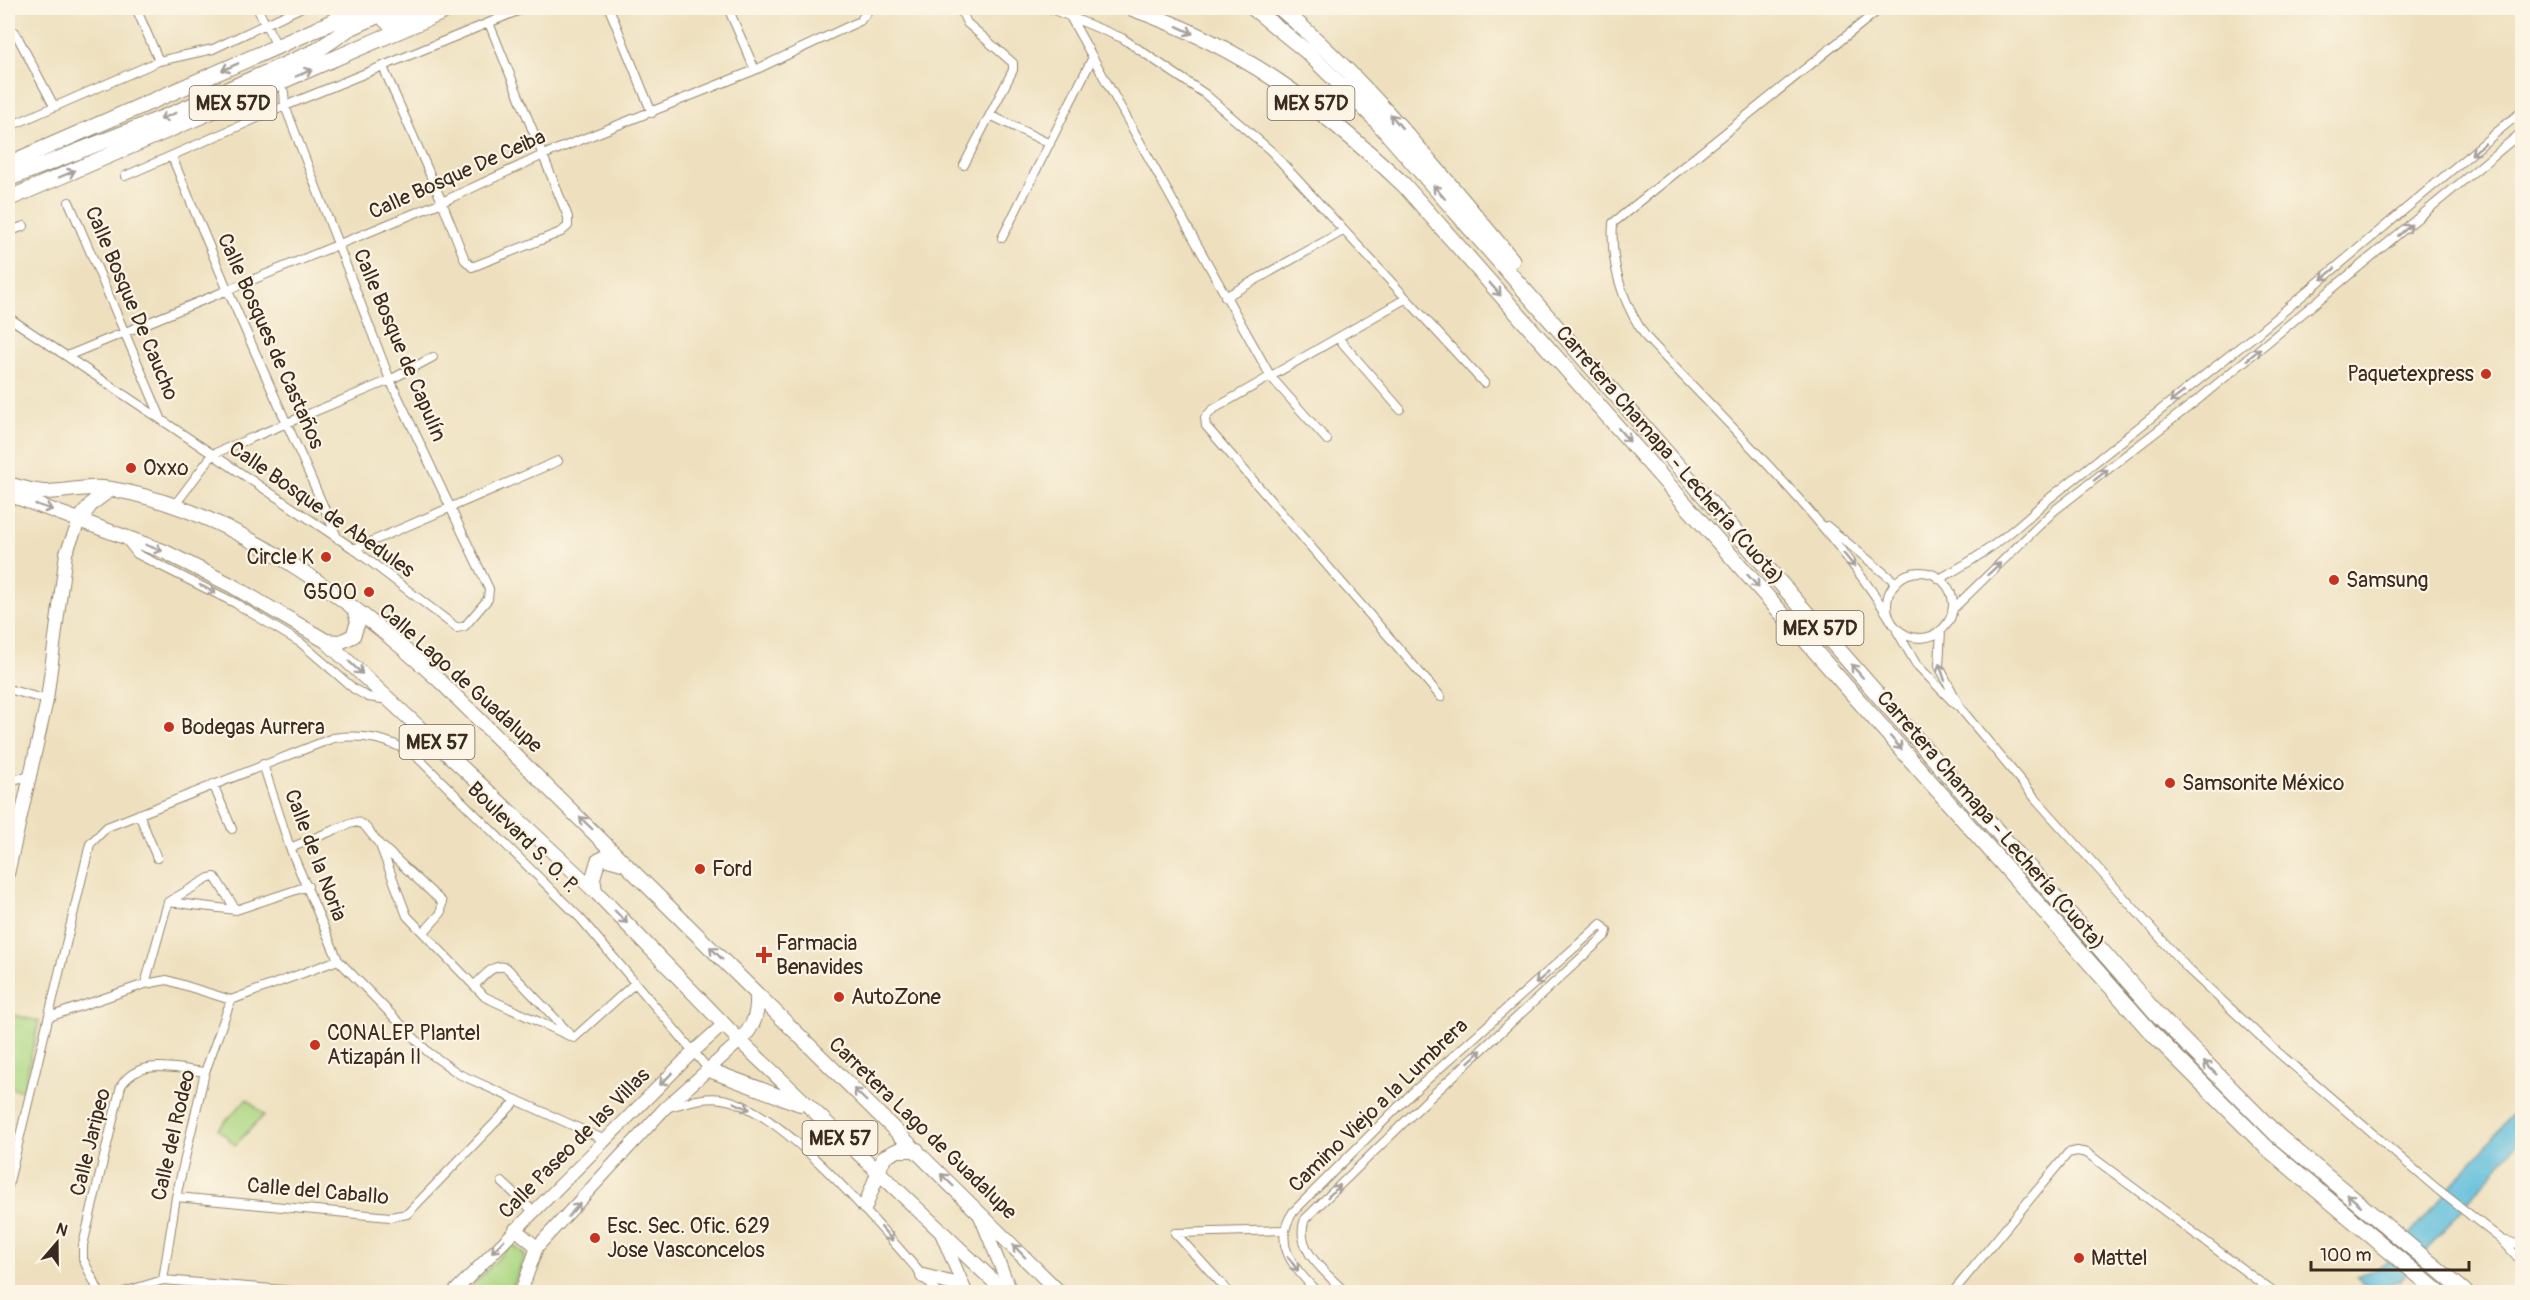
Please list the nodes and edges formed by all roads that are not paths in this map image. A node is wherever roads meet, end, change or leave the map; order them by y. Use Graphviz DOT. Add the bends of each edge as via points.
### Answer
graph roads {
  1 [pos="136,8"];
  2 [pos="257,8"];
  3 [pos="300,8"];
  4 [pos="360,8"];
  5 [pos="395,8"];
  6 [pos="417,8"];
  7 [pos="452,8"];
  8 [pos="525,8"];
  9 [pos="609,8"];
  10 [pos="728,8"];
  11 [pos="870,8"];
  12 [pos="960,8"];
  13 [pos="1049,8"];
  14 [pos="1131,8"];
  15 [pos="1253,8"];
  16 [pos="1280,8"];
  17 [pos="1881,8"];
  18 [pos="1068,14"];
  19 [pos="489,22"];
  20 [pos="264,23"];
  21 [pos="15,32"];
  22 [pos="274,40"];
  23 [pos="318,50"];
  24 [pos="1092,59"];
  25 [pos="159,61"];
  26 [pos="383,67"];
  27 [pos="755,70"];
  28 [pos="284,92"];
  29 [pos="54,106"];
  30 [pos="285,106"];
  31 [pos="2523,111"];
  32 [pos="652,113"];
  33 [pos="992,116"];
  34 [pos="8,128"];
  35 [pos="2523,132"];
  36 [pos="1050,144"];
  37 [pos="543,155"];
  38 [pos="172,157"];
  39 [pos="8,164"];
  40 [pos="964,165"];
  41 [pos="125,176"];
  42 [pos="8,179"];
  43 [pos="9,199"];
  44 [pos="69,202"];
  45 [pos="442,202"];
  46 [pos="24,225"];
  47 [pos="1343,231"];
  48 [pos="8,232"];
  49 [pos="1002,238"];
  50 [pos="339,245"];
  51 [pos="228,291"];
  52 [pos="1225,297"];
  53 [pos="1405,299"];
  54 [pos="1547,316"];
  55 [pos="8,317"];
  56 [pos="125,330"];
  57 [pos="1339,339"];
  58 [pos="67,356"];
  59 [pos="433,357"];
  60 [pos="1271,377"];
  61 [pos="390,380"];
  62 [pos="1484,383"];
  63 [pos="1400,409"];
  64 [pos="161,418"];
  65 [pos="288,423"];
  66 [pos="1327,440"];
  67 [pos="213,454"];
  68 [pos="558,461"];
  69 [pos="8,484"];
  70 [pos="111,489"];
  71 [pos="8,494"];
  72 [pos="174,506"];
  73 [pos="451,508"];
  74 [pos="1812,514"];
  75 [pos="80,519"];
  76 [pos="123,536"];
  77 [pos="339,540"];
  78 [pos="354,549"];
  79 [pos="1939,579"];
  80 [pos="1895,582"];
  81 [pos="353,608"];
  82 [pos="1952,610"];
  83 [pos="1889,617"];
  84 [pos="1894,626"];
  85 [pos="461,629"];
  86 [pos="1941,630"];
  87 [pos="326,640"];
  88 [pos="8,689"];
  89 [pos="1441,697"];
  90 [pos="47,700"];
  91 [pos="391,700"];
  92 [pos="1961,709"];
  93 [pos="263,764"];
  94 [pos="29,777"];
  95 [pos="8,780"];
  96 [pos="213,784"];
  97 [pos="139,814"];
  98 [pos="232,829"];
  99 [pos="380,845"];
  100 [pos="290,848"];
  101 [pos="157,858"];
  102 [pos="628,864"];
  103 [pos="8,866"];
  104 [pos="308,886"];
  105 [pos="595,891"];
  106 [pos="168,902"];
  107 [pos="236,910"];
  108 [pos="424,932"];
  109 [pos="338,960"];
  110 [pos="635,983"];
  111 [pos="145,984"];
  112 [pos="474,986"];
  113 [pos="757,994"];
  114 [pos="231,1000"];
  115 [pos="49,1017"];
  116 [pos="724,1024"];
  117 [pos="574,1038"];
  118 [pos="740,1041"];
  119 [pos="693,1052"];
  120 [pos="709,1070"];
  121 [pos="205,1072"];
  122 [pos="650,1094"];
  123 [pos="517,1100"];
  124 [pos="807,1106"];
  125 [pos="664,1108"];
  126 [pos="605,1140"];
  127 [pos="916,1150"];
  128 [pos="878,1173"];
  129 [pos="501,1182"];
  130 [pos="8,1186"];
  131 [pos="176,1197"];
  132 [pos="865,1207"];
  133 [pos="978,1209"];
  134 [pos="533,1212"];
  135 [pos="515,1229"];
  136 [pos="1284,1230"];
  137 [pos="941,1233"];
  138 [pos="2502,1240"];
  139 [pos="2523,1245"];
  140 [pos="537,1247"];
  141 [pos="2523,1262"];
  142 [pos="923,1276"];
  143 [pos="163,1280"];
  144 [pos="964,1289"];
  145 [pos="99,1293"];
  146 [pos="124,1293"];
  147 [pos="308,1293"];
  148 [pos="454,1293"];
  149 [pos="521,1293"];
  150 [pos="937,1293"];
  151 [pos="1005,1293"];
  152 [pos="1011,1293"];
  153 [pos="1059,1293"];
  154 [pos="1229,1293"];
  155 [pos="1317,1293"];
  156 [pos="1345,1293"];
  157 [pos="1953,1293"];
  158 [pos="2273,1293"];
  159 [pos="2438,1293"];
  160 [pos="2465,1293"];
  1 -- 25 [label="street"];
  2 -- 20 [label="street"];
  3 -- 20 [label="street"];
  4 -- 39 [label="highway, one-way"];
  5 -- 23 [label="highway, MEX 57D" via="348,29"];
  6 -- 23 [label="highway"];
  43 -- 7 [label="highway, MEX 57D, one-way"];
  8 -- 19 [label="street"];
  9 -- 32 [label="street"];
  10 -- 27 [label="street"];
  11 -- 27 [label="street, Calle Bosque De Ceiba" via="860,21"];
  12 -- 33 [label="street" via="967,23 1013,63"];
  13 -- 18 [label="street"];
  14 -- 159 [label="highway, Carretera Chamapa - Lechería (Cuota) / MEX 57D, one-way" via="1225,48 1280,81 1346,130 1404,185 2149,1030 2266,1147"];
  54 -- 15 [label="highway, Carretera Chamapa - Lechería (Cuota) / MEX 57D, one-way" via="1372,117 1306,51"];
  54 -- 16 [label="highway, one-way" via="1525,276 1383,105"];
  17 -- 74 [label="street" via="1613,223 1615,269 1632,316 1646,337"];
  18 -- 24 [label="street"];
  18 -- 47 [label="street" via="1122,38 1205,94 1271,151"];
  19 -- 26 [label="street"];
  19 -- 37 [label="street"];
  20 -- 22 [label="street"];
  20 -- 25 [label="street" via="213,49"];
  21 -- 29 [label="street"];
  23 -- 42 [label="highway, MEX 57D, one-way" via="170,115"];
  24 -- 36 [label="street"];
  24 -- 52 [label="street"];
  25 -- 29 [label="street"];
  26 -- 30 [label="street"];
  26 -- 45 [label="street"];
  27 -- 32 [label="street, Calle Bosque De Ceiba"];
  28 -- 30 [label="street, Calle Bosque de Capulín"];
  29 -- 34 [label="street"];
  30 -- 38 [label="street"];
  30 -- 50 [label="street, Calle Bosque de Capulín"];
  31 -- 79 [label="street, one-way" via="2293,304 1978,559"];
  32 -- 37 [label="street, Calle Bosque De Ceiba"];
  33 -- 36 [label="street"];
  33 -- 40 [label="street"];
  82 -- 35 [label="street, one-way" via="2055,510 2200,398"];
  36 -- 49 [label="street"];
  37 -- 45 [label="street, Calle Bosque De Ceiba"];
  37 -- 45 [label="street" via="568,217 568,226 561,232 472,267 465,260"];
  38 -- 41 [label="street"];
  38 -- 51 [label="street, Calle Bosques de Castaños"];
  44 -- 56 [label="street, Calle Bosque De Caucho"];
  45 -- 50 [label="street, Calle Bosque De Ceiba"];
  46 -- 48 [label="street"];
  47 -- 52 [label="street"];
  47 -- 53 [label="street"];
  50 -- 51 [label="street, Calle Bosque De Ceiba"];
  50 -- 61 [label="street, Calle Bosque de Capulín"];
  51 -- 56 [label="street, Calle Bosque De Ceiba"];
  51 -- 65 [label="street, Calle Bosques de Castaños"];
  52 -- 60 [label="street"];
  53 -- 57 [label="street"];
  53 -- 62 [label="street"];
  160 -- 54 [label="highway, Carretera Chamapa - Lechería (Cuota) / MEX 57D, one-way" via="2277,1135 2157,1014"];
  55 -- 58 [label="street, Calle Bosque de Abedules"];
  56 -- 58 [label="street, Calle Bosque De Ceiba"];
  56 -- 64 [label="street, Calle Bosque De Caucho"];
  57 -- 60 [label="street"];
  57 -- 63 [label="street"];
  58 -- 64 [label="street, Calle Bosque de Abedules"];
  59 -- 61 [label="street"];
  60 -- 66 [label="street"];
  60 -- 89 [label="street" via="1212,410 1205,418 1206,426"];
  61 -- 65 [label="street"];
  61 -- 73 [label="street, Calle Bosque de Capulín"];
  64 -- 67 [label="street, Calle Bosque de Abedules"];
  65 -- 67 [label="street"];
  65 -- 77 [label="street, Calle Bosques de Castaños"];
  67 -- 72 [label="street"];
  67 -- 77 [label="street, Calle Bosque de Abedules"];
  68 -- 73 [label="street"];
  69 -- 70 [label="main road, Calle Lago de Guadalupe / MEX 57" via="44,492 83,486"];
  70 -- 72 [label="main road, Calle Lago de Guadalupe / MEX 57"];
  70 -- 75 [label="main road" via="92,503"];
  71 -- 75 [label="main road, MEX 57, one-way"];
  72 -- 81 [label="main road, Calle Lago de Guadalupe / MEX 57" via="224,527 278,557"];
  73 -- 78 [label="street"];
  73 -- 85 [label="street, Calle Bosque de Capulín" via="490,594"];
  74 -- 80 [label="street"];
  74 -- 83 [label="street, one-way" via="1866,580"];
  75 -- 76 [label="main road, MEX 57"];
  75 -- 90 [label="street" via="66,553"];
  76 -- 87 [label="main road, MEX 57, one-way" via="231,585"];
  76 -- 91 [label="street, one-way" via="137,554 235,603 301,643 354,689 368,697"];
  77 -- 78 [label="street, Calle Bosque de Abedules"];
  78 -- 85 [label="street, Calle Bosque de Abedules"];
  79 -- 80 [label="street" via="1915,572"];
  79 -- 82 [label="street" via="1950,592"];
  80 -- 83 [label="street" via="1887,599"];
  81 -- 87 [label="main road" via="358,622 353,636 340,642"];
  102 -- 81 [label="main road, Calle Lago de Guadalupe / MEX 57, one-way" via="441,681"];
  82 -- 86 [label="street"];
  83 -- 84 [label="street"];
  84 -- 86 [label="street" via="1912,637 1922,638"];
  84 -- 92 [label="street" via="1916,664"];
  92 -- 86 [label="street, one-way" via="1940,666"];
  87 -- 91 [label="main road, MEX 57, one-way"];
  88 -- 90 [label="street"];
  90 -- 94 [label="street"];
  91 -- 105 [label="main road, MEX 57"];
  92 -- 138 [label="street" via="2188,969 2232,1012"];
  93 -- 96 [label="street, Boulevard S. O. P."];
  93 -- 100 [label="street, Calle de la Noria"];
  93 -- 110 [label="street, Boulevard S. O. P." via="333,738 355,735 375,736 404,748 580,919"];
  94 -- 95 [label="street"];
  94 -- 103 [label="street"];
  96 -- 97 [label="street, Boulevard S. O. P."];
  96 -- 98 [label="street"];
  97 -- 101 [label="street"];
  97 -- 115 [label="street, Boulevard S. O. P." via="107,827 90,844"];
  99 -- 100 [label="street" via="357,822"];
  99 -- 108 [label="street" via="407,916"];
  99 -- 108 [label="street" via="442,902 441,912"];
  100 -- 104 [label="street, Calle de la Noria"];
  102 -- 105 [label="main road" via="604,858 598,861 593,878"];
  113 -- 102 [label="main road, Calle Lago de Guadalupe / MEX 57, one-way"];
  104 -- 107 [label="street"];
  104 -- 109 [label="street, Calle de la Noria"];
  105 -- 116 [label="main road, MEX 57, one-way"];
  106 -- 107 [label="street"];
  106 -- 107 [label="street" via="215,878"];
  106 -- 111 [label="street"];
  108 -- 112 [label="street"];
  109 -- 114 [label="street"];
  109 -- 123 [label="street" via="428,1052 459,1074"];
  110 -- 117 [label="street"];
  110 -- 119 [label="street, Boulevard S. O. P."];
  111 -- 114 [label="street" via="178,982"];
  111 -- 115 [label="street"];
  112 -- 117 [label="street" via="502,1006"];
  112 -- 117 [label="street" via="494,967 507,968"];
  113 -- 118 [label="main road" via="753,1027"];
  127 -- 113 [label="main road, Carretera Lago de Guadalupe / MEX 57, one-way"];
  114 -- 121 [label="street, Calle del Rodeo"];
  115 -- 130 [label="street, Boulevard S. O. P."];
  116 -- 118 [label="main road, MEX 57"];
  116 -- 119 [label="street, Calle Paseo de las Villas"];
  118 -- 120 [label="street, Calle Paseo de las Villas"];
  118 -- 124 [label="main road, MEX 57"];
  119 -- 120 [label="street, Boulevard S. O. P."];
  119 -- 122 [label="street, Calle Paseo de las Villas, one-way"];
  120 -- 124 [label="main road"];
  120 -- 125 [label="street, Calle Paseo de las Villas"];
  121 -- 131 [label="street, Calle del Rodeo"];
  121 -- 145 [label="street, Calle Jaripeo" via="145,1067 128,1076 121,1086 83,1245 83,1258"];
  122 -- 125 [label="street"];
  122 -- 126 [label="street, Calle Paseo de las Villas"];
  123 -- 126 [label="street"];
  123 -- 131 [label="street, Calle del Caballo" via="407,1214 390,1217"];
  124 -- 128 [label="main road, MEX 57"];
  125 -- 132 [label="street, one-way" via="700,1099 740,1104 774,1124"];
  140 -- 125 [label="street, Calle Paseo de las Villas, one-way"];
  126 -- 134 [label="street, Calle Paseo de las Villas"];
  127 -- 128 [label="main road" via="890,1152"];
  133 -- 127 [label="main road, Carretera Lago de Guadalupe / MEX 57, one-way"];
  128 -- 132 [label="main road"];
  128 -- 137 [label="main road, MEX 57"];
  129 -- 134 [label="street"];
  131 -- 143 [label="street, Calle del Rodeo"];
  132 -- 142 [label="street, one-way"];
  133 -- 152 [label="street"];
  153 -- 133 [label="main road, Carretera Lago de Guadalupe / MEX 57, one-way"];
  134 -- 135 [label="street, Calle Paseo de las Villas"];
  135 -- 140 [label="street"];
  135 -- 148 [label="street, Calle Paseo de las Villas, one-way"];
  136 -- 154 [label="street" via="1175,1233"];
  136 -- 155 [label="street, one-way" via="1285,1252 1291,1264"];
  156 -- 136 [label="street, Camino Viejo a la Lumbrera, one-way" via="1312,1258 1303,1236 1305,1219 1607,933 1601,924 1405,1100 1293,1212"];
  137 -- 144 [label="street"];
  137 -- 151 [label="main road, MEX 57"];
  138 -- 139 [label="street"];
  138 -- 141 [label="street"];
  140 -- 149 [label="street, Calle Paseo de las Villas"];
  142 -- 144 [label="main road"];
  142 -- 150 [label="street"];
  143 -- 146 [label="street"];
  143 -- 147 [label="street"];
  157 -- 158 [label="street" via="2068,1153 2077,1151 2087,1153"];
}
